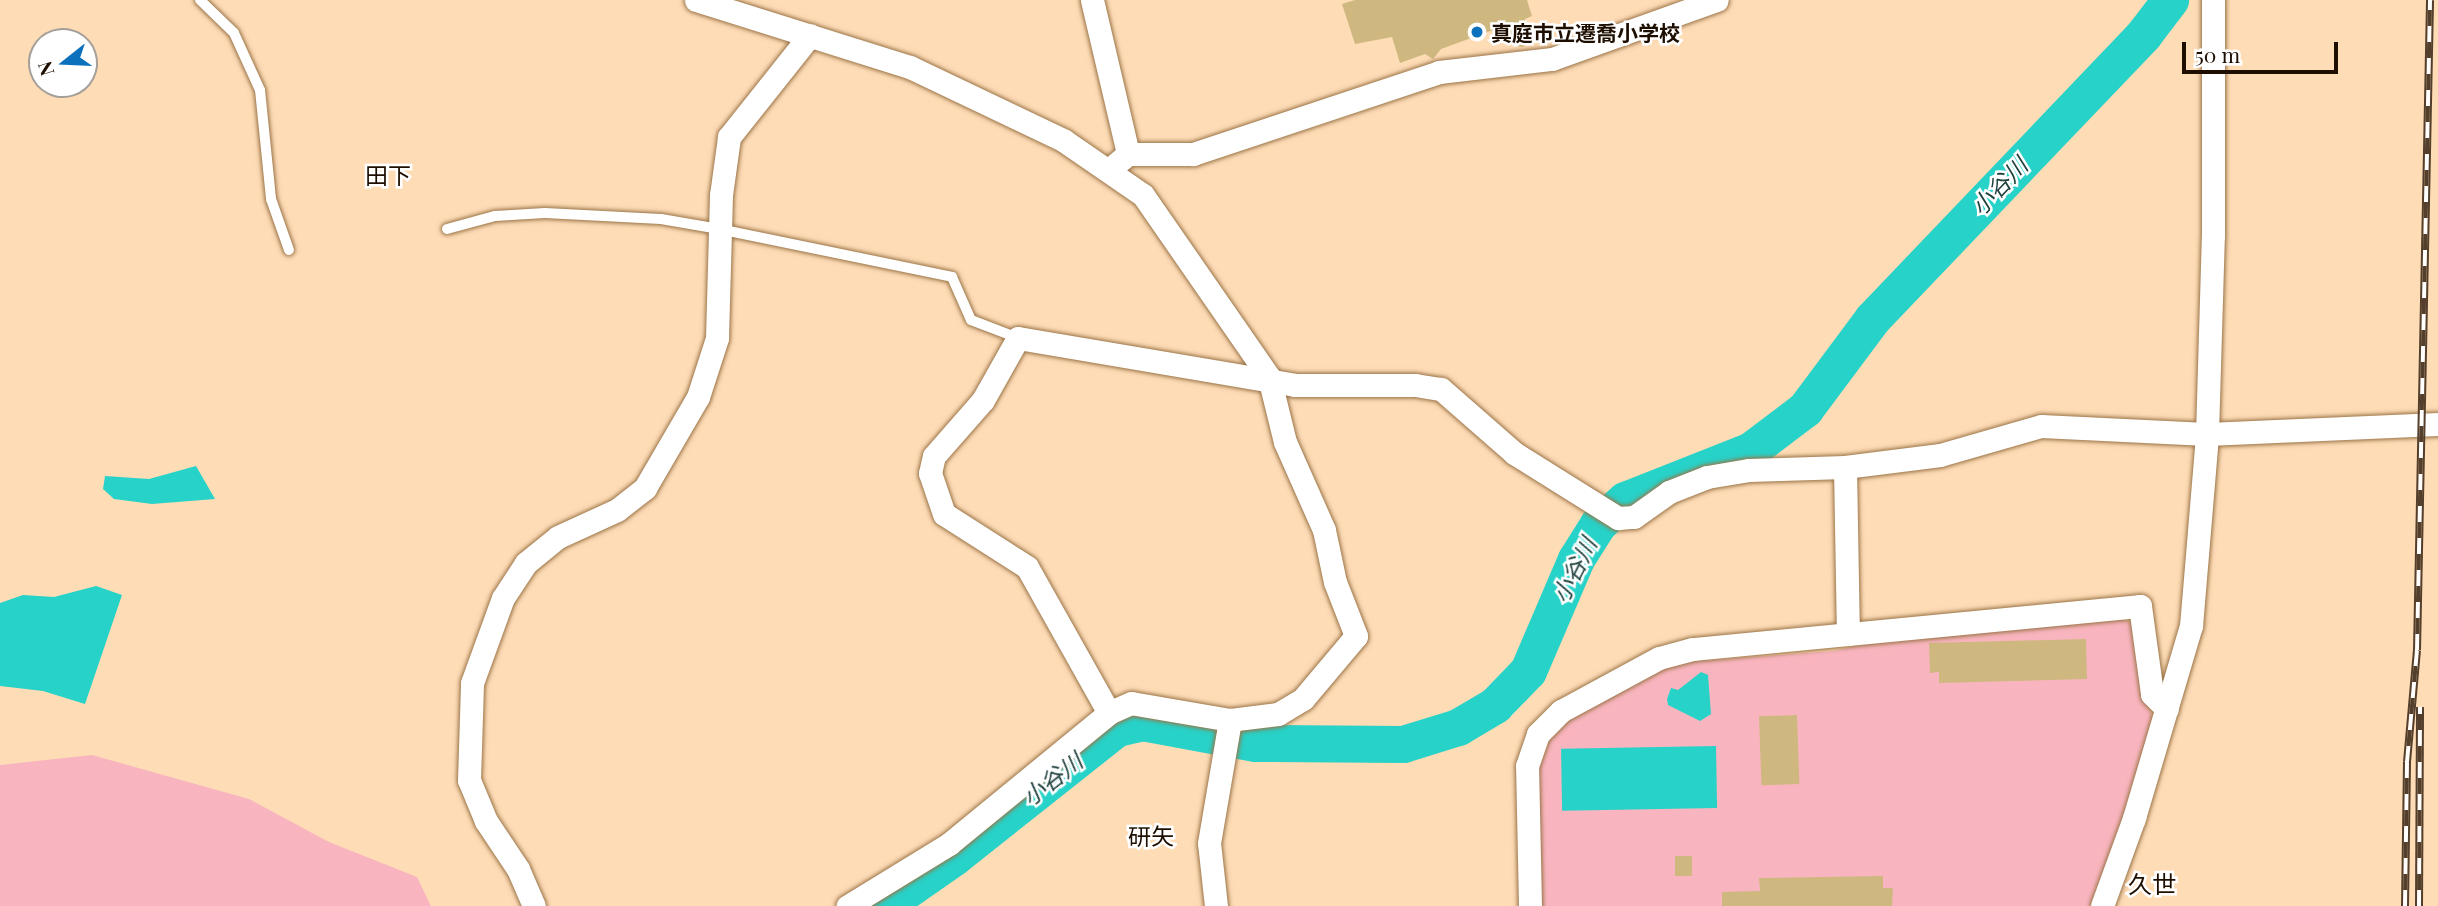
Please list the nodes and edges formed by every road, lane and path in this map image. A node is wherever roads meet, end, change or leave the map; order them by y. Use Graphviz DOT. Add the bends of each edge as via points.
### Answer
graph roads {
  1 [pos="200,0"];
  2 [pos="696,0"];
  3 [pos="1092,0"];
  4 [pos="1717,0"];
  5 [pos="2213,0"];
  6 [pos="810,35"];
  7 [pos="1128,154"];
  8 [pos="1110,169"];
  9 [pos="447,229"];
  10 [pos="719,229"];
  11 [pos="289,250"];
  12 [pos="1018,338"];
  13 [pos="1269,377"];
  14 [pos="2438,424"];
  15 [pos="2207,434"];
  16 [pos="1845,467"];
  17 [pos="1848,634"];
  18 [pos="2167,709"];
  19 [pos="1109,713"];
  20 [pos="1230,720"];
  21 [pos="534,906"];
  22 [pos="848,906"];
  23 [pos="1216,906"];
  24 [pos="1530,906"];
  25 [pos="2102,906"];
  1 -- 11 [label="lane" via="234,33 260,90 271,199"];
  2 -- 6 [label="street"];
  3 -- 7 [label="street"];
  4 -- 7 [label="street" via="1552,59 1439,72 1193,154"];
  5 -- 15 [label="street"];
  6 -- 8 [label="street" via="910,67 1063,140"];
  6 -- 10 [label="street" via="729,137"];
  7 -- 8 [label="street"];
  8 -- 13 [label="street" via="1143,195"];
  9 -- 10 [label="lane" via="495,216 545,213 661,219"];
  10 -- 12 [label="lane" via="952,277 971,320"];
  10 -- 21 [label="street" via="717,338 698,397 671,447 645,488 617,510 558,537 526,563 503,598 472,683 469,780 486,821 518,869"];
  12 -- 13 [label="street"];
  12 -- 19 [label="street" via="983,400 934,456 930,473 944,514 1027,567"];
  13 -- 16 [label="street" via="1295,385 1441,389 1514,453 1618,518 1634,517 1669,492 1707,477 1749,470"];
  13 -- 20 [label="street" via="1285,442 1324,530 1335,582 1356,636 1303,699 1278,714"];
  14 -- 15 [label="street"];
  15 -- 16 [label="street" via="2040,426 1940,455"];
  15 -- 18 [label="street" via="2191,626"];
  16 -- 17 [label="street"];
  17 -- 18 [label="street" via="2140,606 2152,694"];
  17 -- 24 [label="street" via="1693,649 1659,658 1561,710 1538,734 1527,766"];
  18 -- 25 [label="street"];
  19 -- 20 [label="street" via="1131,703"];
  19 -- 22 [label="street" via="949,844"];
  20 -- 23 [label="street" via="1209,844"];
}
